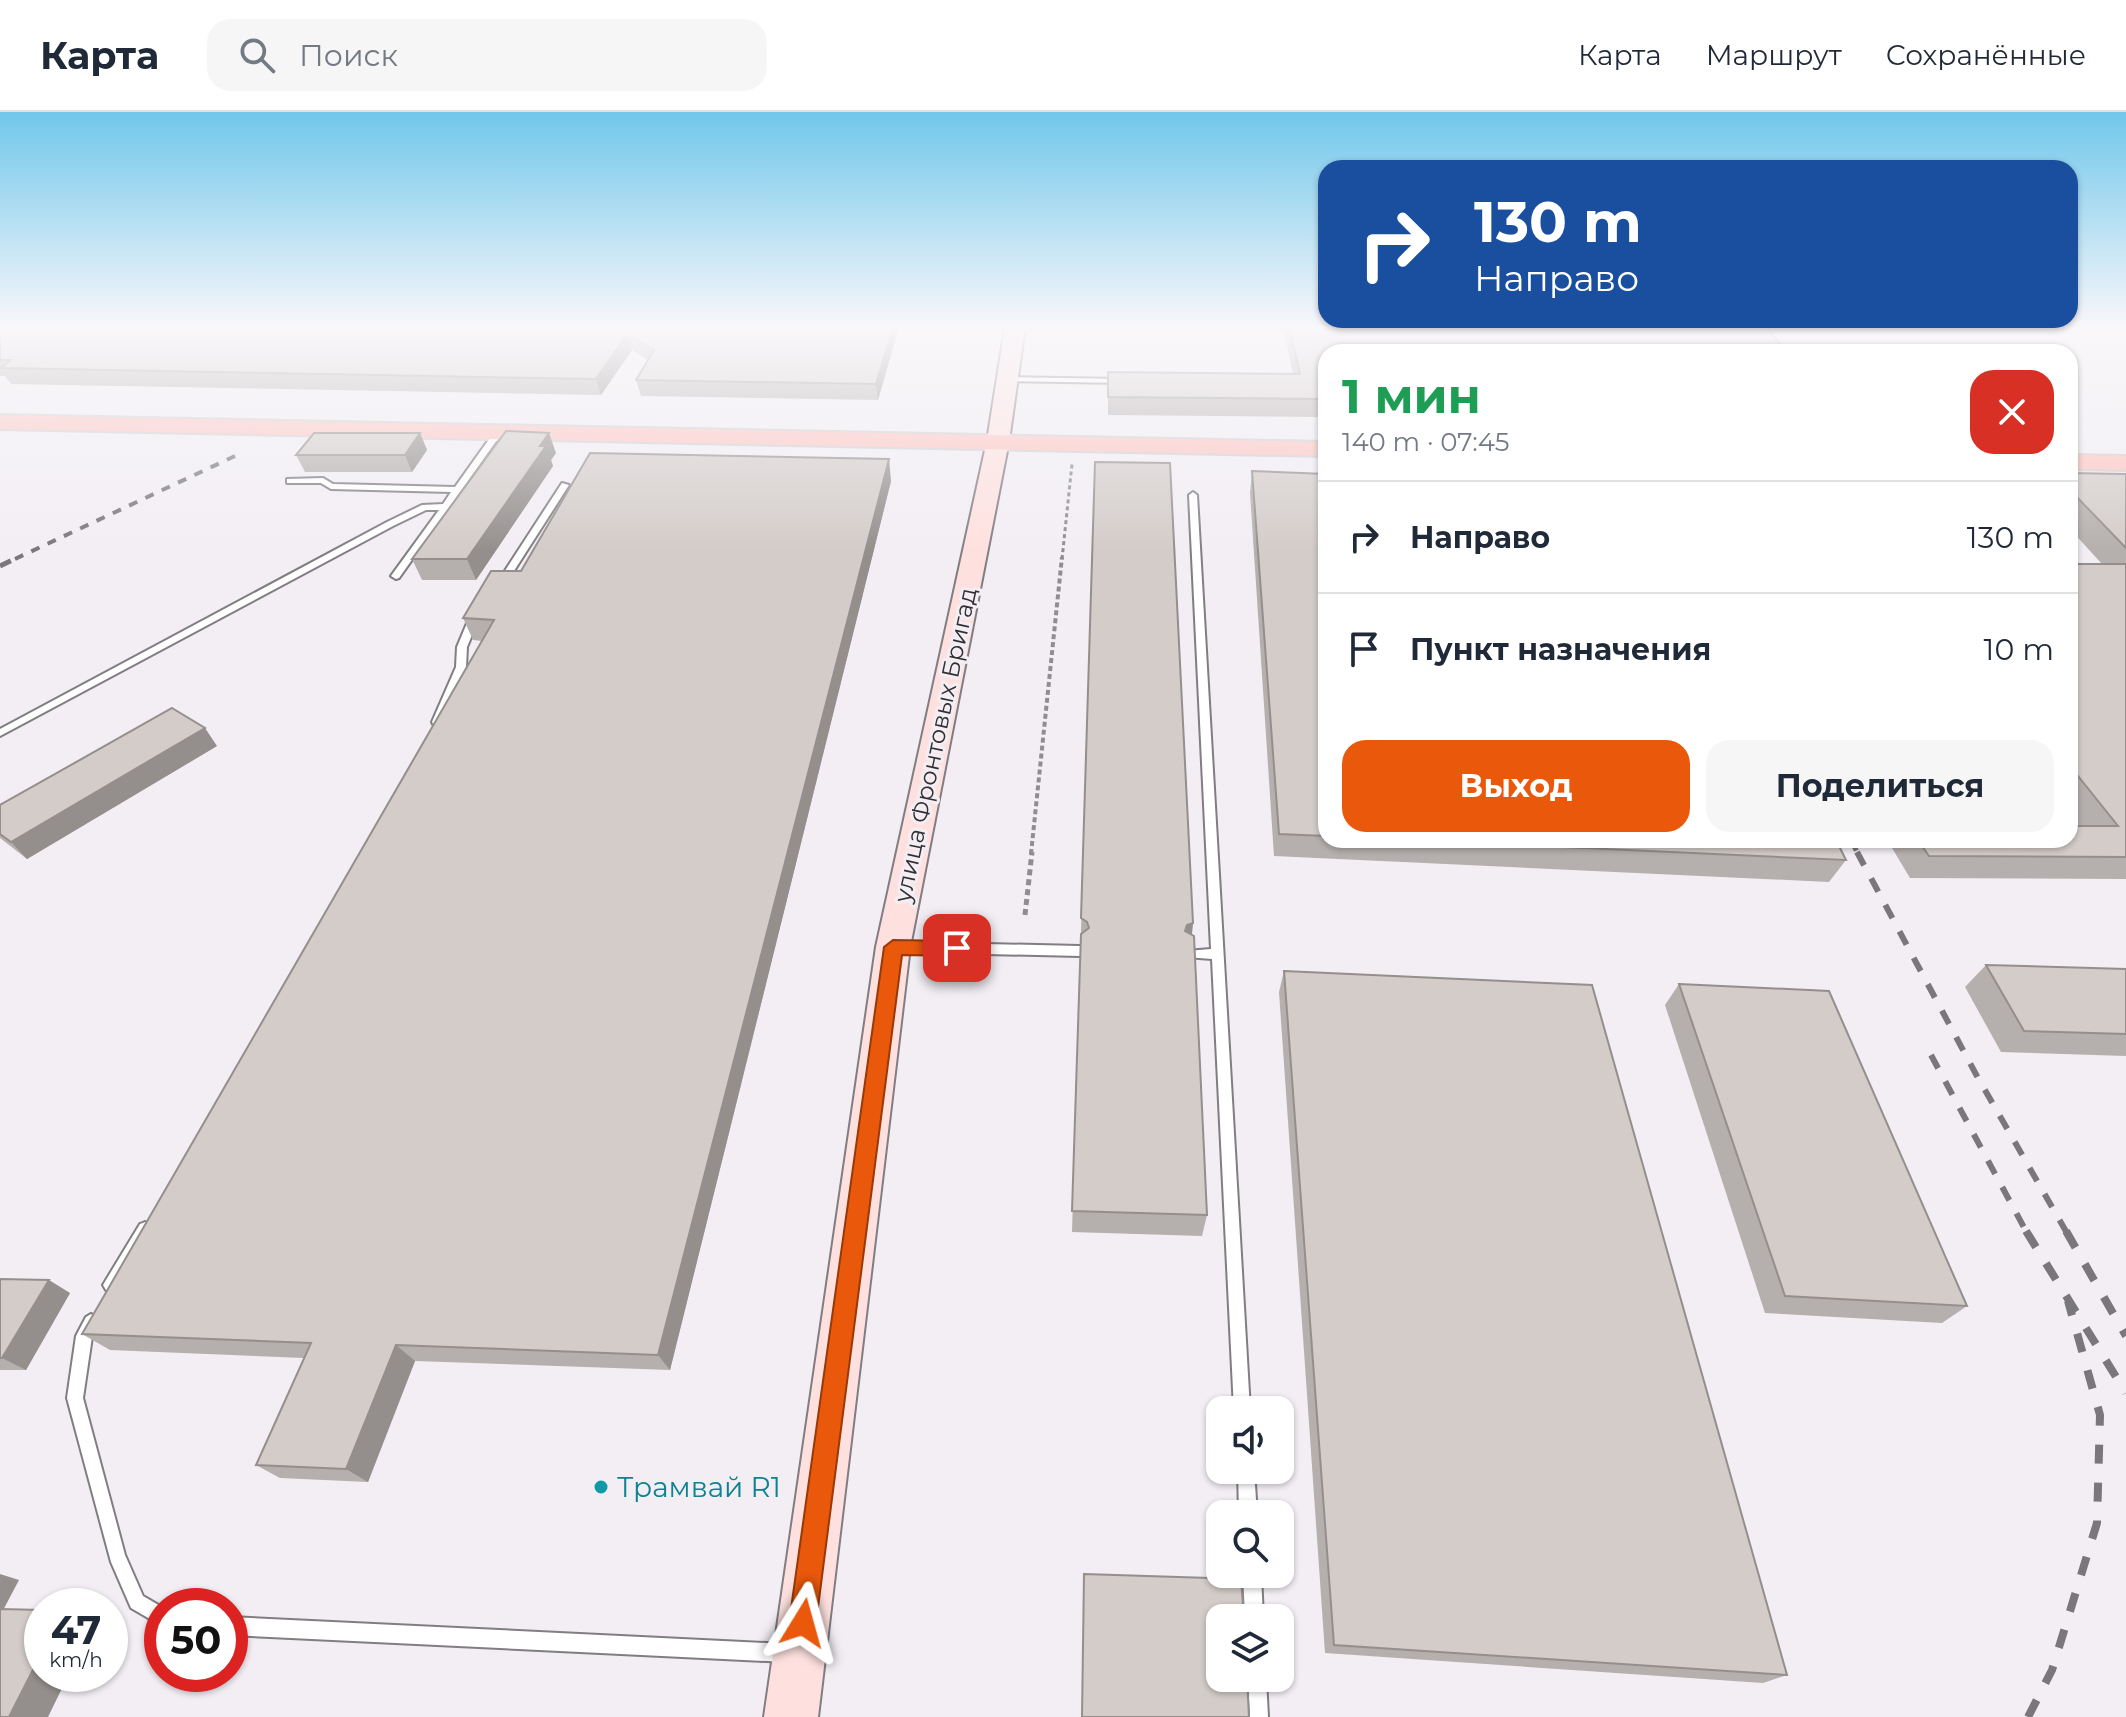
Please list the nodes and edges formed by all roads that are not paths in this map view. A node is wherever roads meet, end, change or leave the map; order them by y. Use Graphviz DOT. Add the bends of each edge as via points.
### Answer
graph roads {
  1 [pos="1004,402"];
  2 [pos="0,422"];
  3 [pos="498,433"];
  4 [pos="998,441"];
  5 [pos="1318,449"];
  6 [pos="2078,462"];
  7 [pos="2126,463"];
  8 [pos="290,481"];
  9 [pos="565,485"];
  10 [pos="458,490"];
  11 [pos="1193,495"];
  12 [pos="446,507"];
  13 [pos="396,576"];
  14 [pos="496,589"];
  15 [pos="484,599"];
  16 [pos="0,733"];
  17 [pos="429,741"];
  18 [pos="893,947"];
  19 [pos="1080,951"];
  20 [pos="1190,954"];
  21 [pos="1217,954"];
  22 [pos="149,1223"];
  23 [pos="1241,1396"];
  24 [pos="144,1606"];
  25 [pos="248,1627"];
  26 [pos="799,1654"];
  27 [pos="1258,1692"];
  28 [pos="791,1717"];
  29 [pos="1259,1717"];
  1 -- 4 [label="main road"];
  2 -- 3 [label="main road"];
  3 -- 4 [label="main road"];
  3 -- 10 [label="lane"];
  4 -- 5 [label="main road"];
  4 -- 18 [label="main road, улица Фронтовых Бригад"];
  6 -- 7 [label="main road"];
  8 -- 10 [label="lane"];
  9 -- 14 [label="lane"];
  10 -- 12 [label="lane"];
  11 -- 21 [label="lane"];
  12 -- 13 [label="lane"];
  12 -- 16 [label="lane" via="425,507 390,524"];
  15 -- 17 [label="lane"];
  18 -- 19 [label="lane"];
  18 -- 26 [label="main road, улица Фронтовых Бригад"];
  20 -- 21 [label="lane"];
  21 -- 23 [label="lane"];
  22 -- 24 [label="lane" via="84,1336 75,1398 117,1556 137,1602"];
  25 -- 26 [label="lane"];
  26 -- 28 [label="main road, улица Фронтовых Бригад"];
  27 -- 29 [label="lane"];
}
